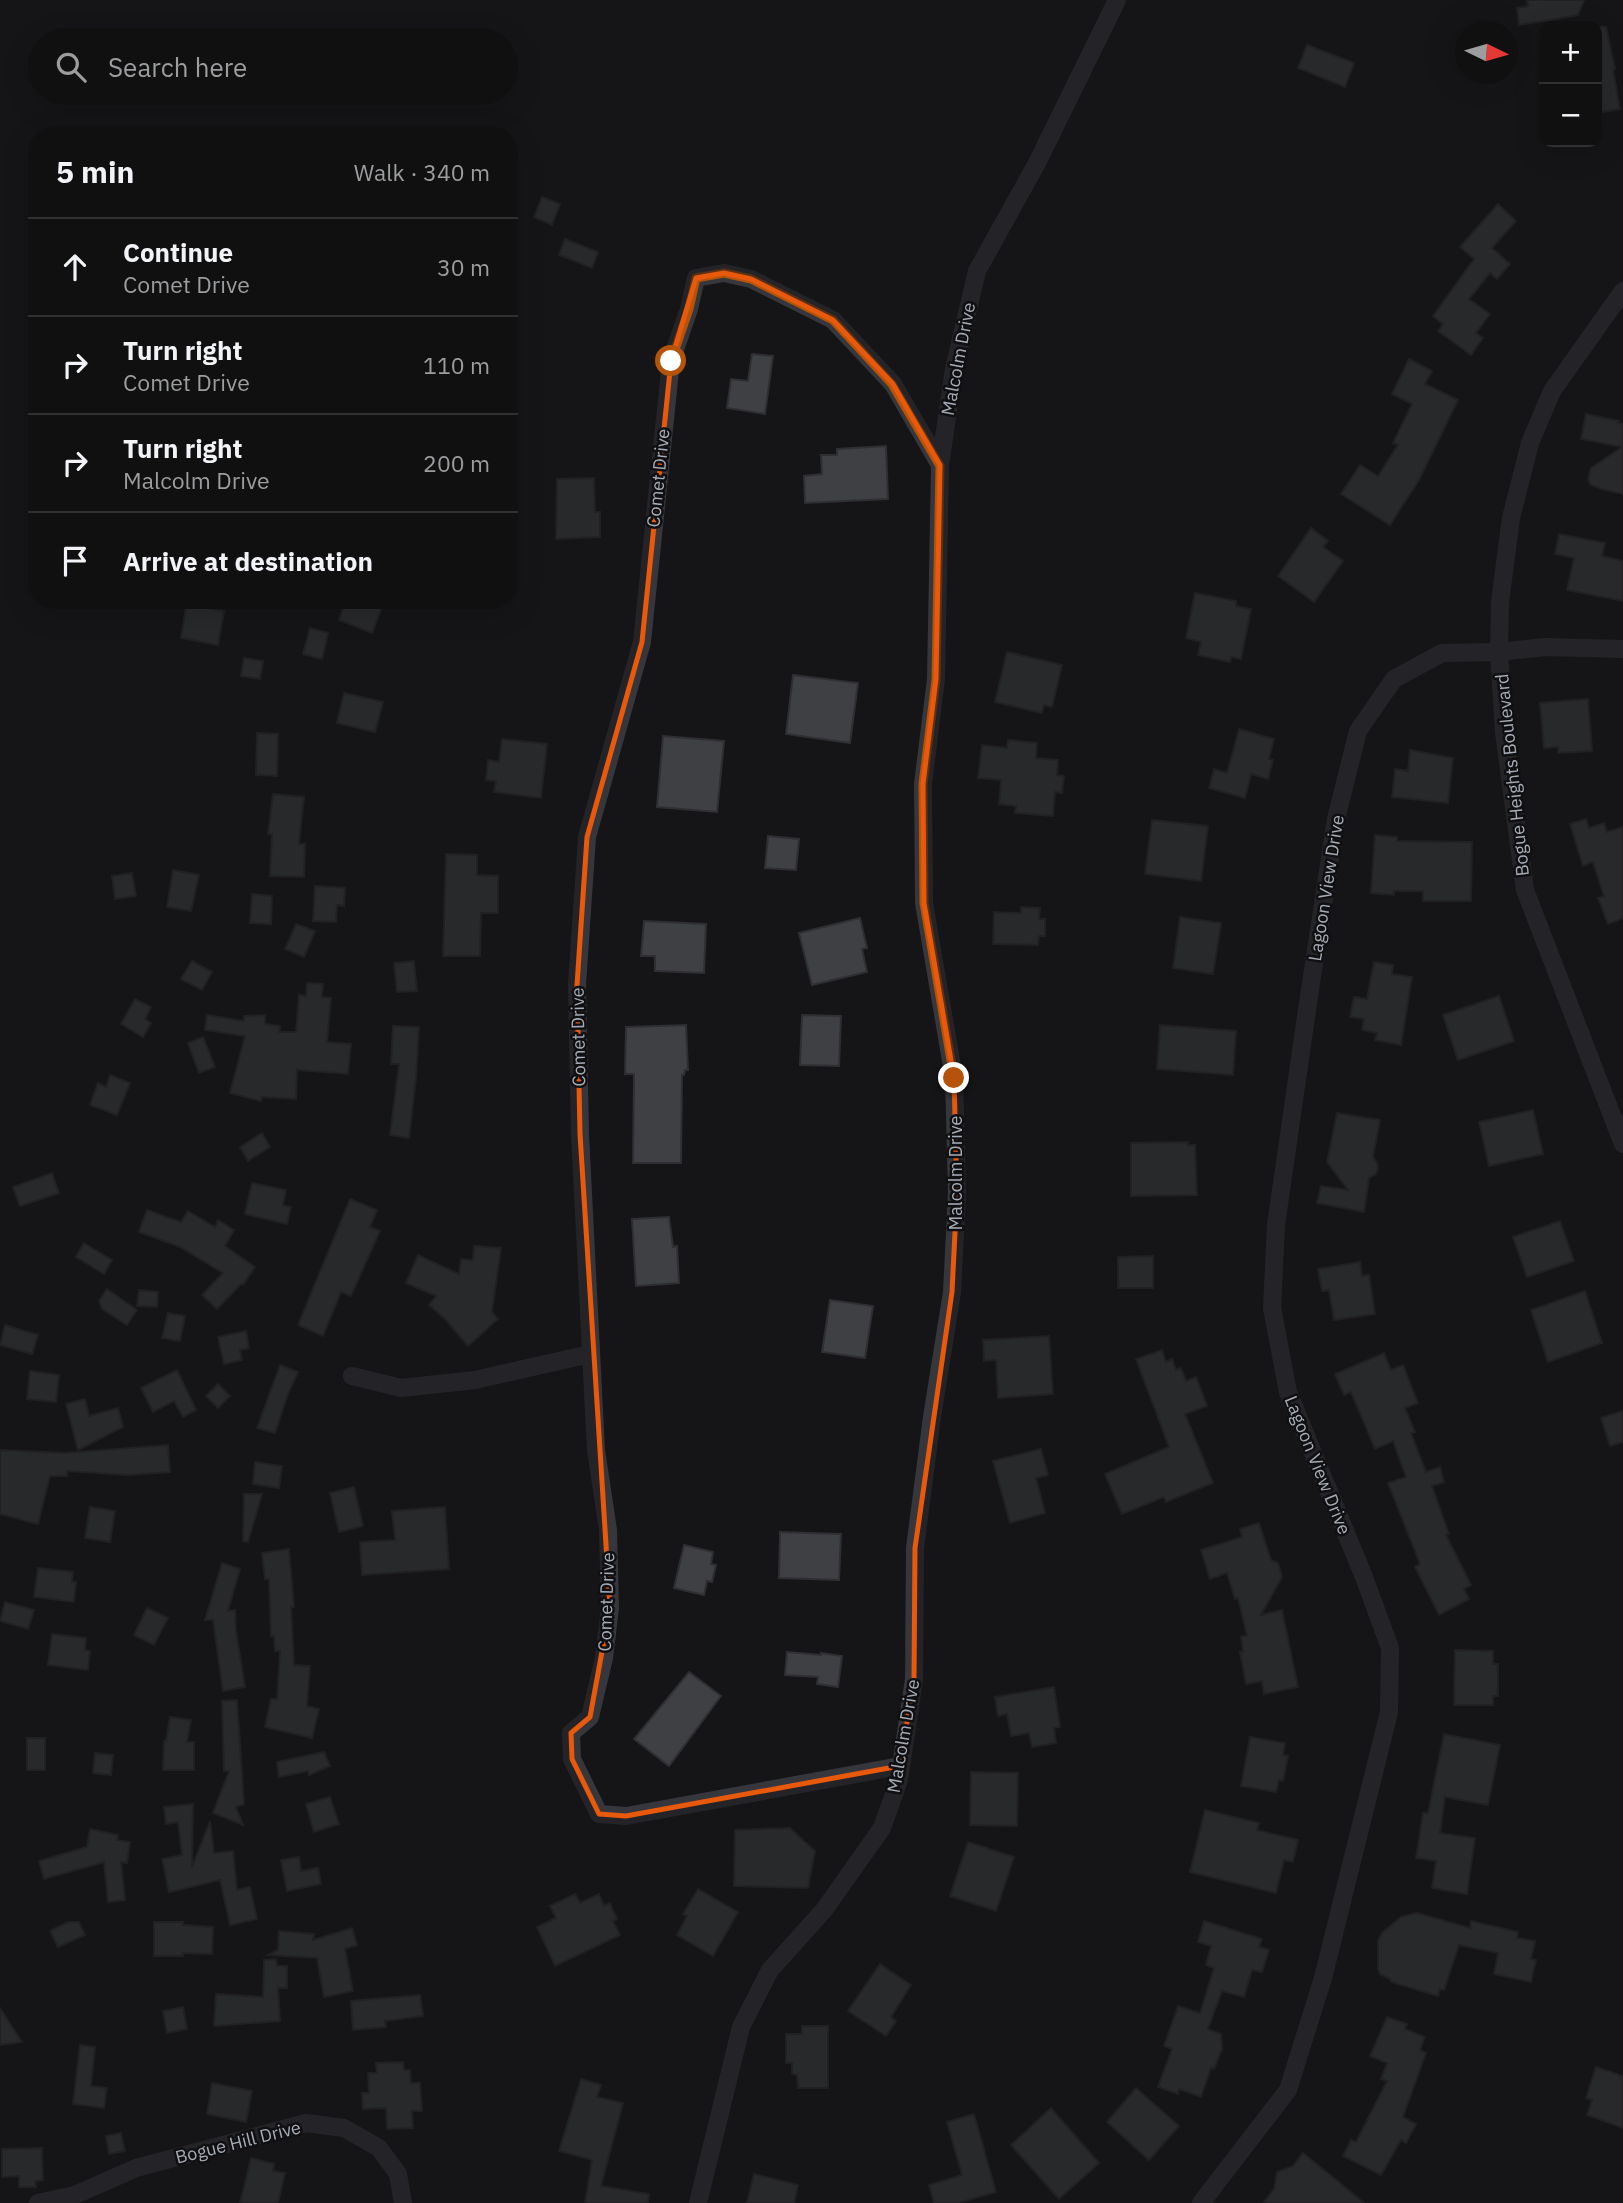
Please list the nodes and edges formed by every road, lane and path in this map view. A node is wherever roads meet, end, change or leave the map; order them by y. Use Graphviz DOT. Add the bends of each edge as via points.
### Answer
graph roads {
  1 [pos="1117,0"];
  2 [pos="1623,291"];
  3 [pos="940,466"];
  4 [pos="1623,649"];
  5 [pos="1499,652"];
  6 [pos="1623,1144"];
  7 [pos="590,1354"];
  8 [pos="352,1376"];
  9 [pos="900,1766"];
  10 [pos="38,2203"];
  11 [pos="402,2203"];
  12 [pos="698,2203"];
  13 [pos="1200,2203"];
  1 -- 3 [label="street, Malcolm Drive" via="1037,163 977,271 954,369"];
  2 -- 5 [label="street, Bogue Heights Boulevard" via="1552,391 1530,443 1511,518"];
  3 -- 7 [label="street, Comet Drive" via="892,384 833,320 751,279 724,273 696,278 671,361 642,642 587,837 577,985"];
  3 -- 9 [label="street, Malcolm Drive" via="936,680 923,784 924,903 954,1078 957,1193 952,1292 915,1548 914,1679"];
  4 -- 5 [label="street, Lagoon View Drive"];
  5 -- 6 [label="street, Bogue Heights Boulevard" via="1504,732 1525,890"];
  5 -- 13 [label="street, Lagoon View Drive" via="1442,653 1394,679 1358,731 1336,819 1276,1225 1272,1308 1288,1392 1390,1648 1389,1712 1323,1978 1288,2090"];
  7 -- 8 [label="street" via="475,1380 401,1388"];
  7 -- 9 [label="street, Comet Drive" via="596,1450 608,1530 610,1608 590,1717 571,1733 572,1759 599,1814 626,1816 673,1809"];
  9 -- 12 [label="street, Malcolm Drive" via="900,1780 883,1828 824,1910 770,1970 741,2027"];
  10 -- 11 [label="street, Bogue Hill Drive" via="75,2195 136,2168 306,2123 345,2128 379,2148 398,2174"];
}
